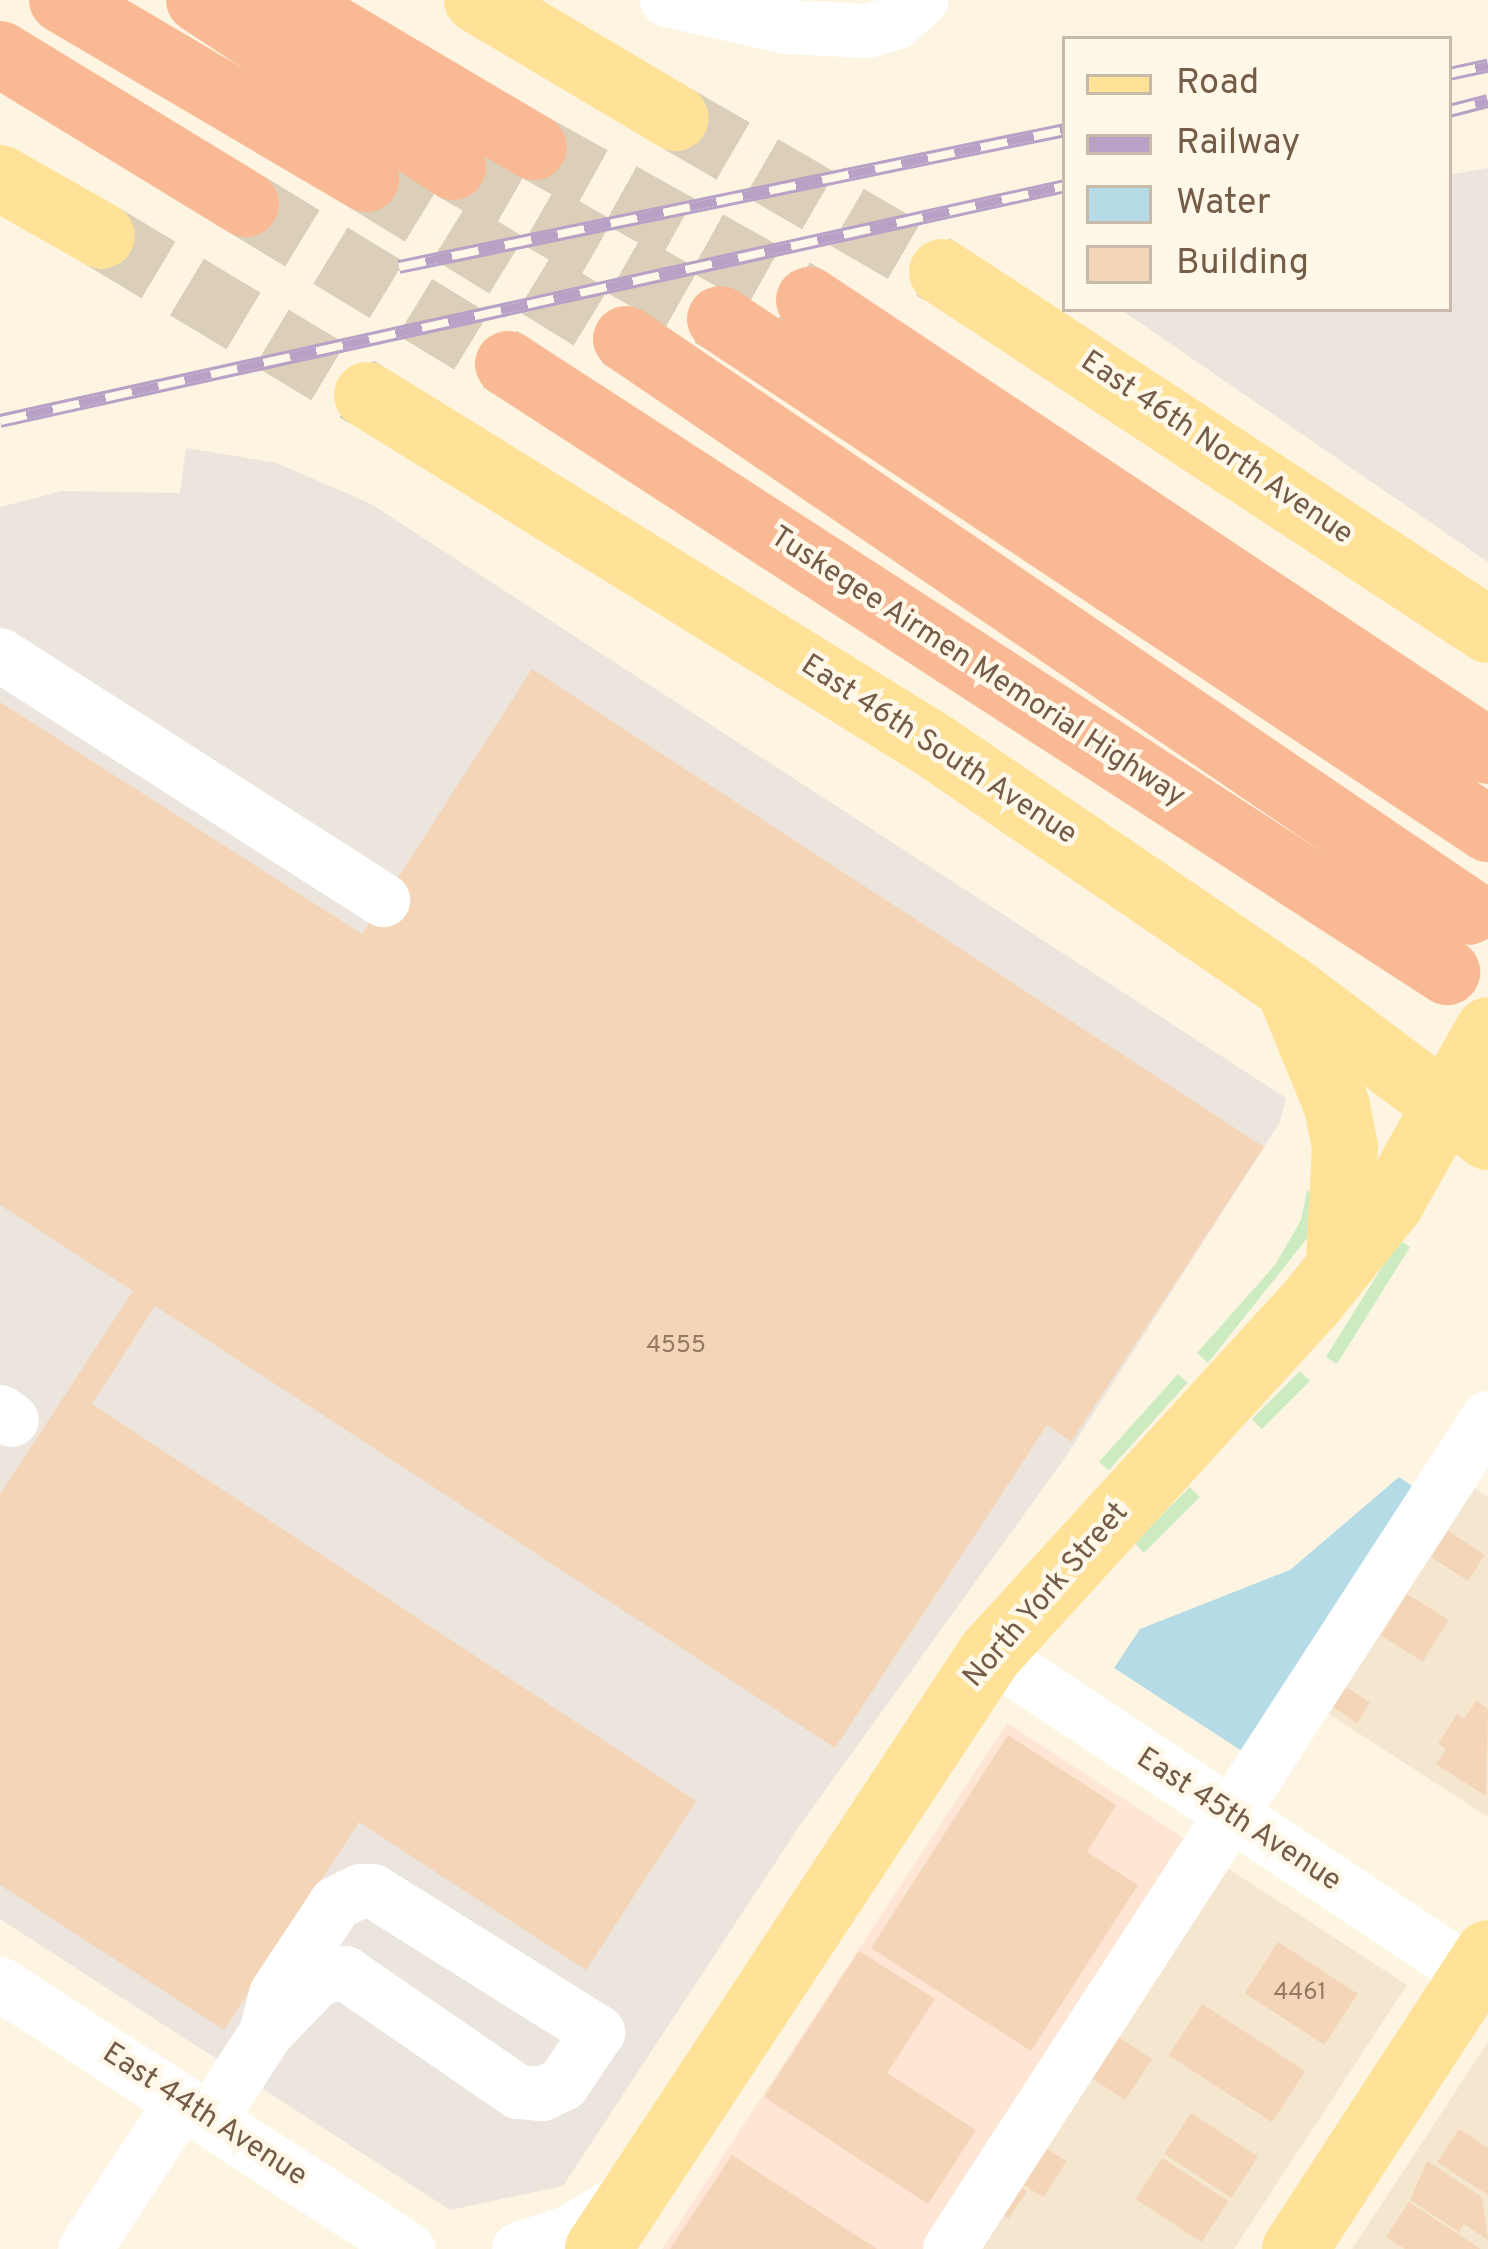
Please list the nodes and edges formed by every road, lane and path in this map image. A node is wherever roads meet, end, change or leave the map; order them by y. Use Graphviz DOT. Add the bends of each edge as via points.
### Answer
graph roads {
  1 [pos="62,0"];
  2 [pos="146,0"];
  3 [pos="199,0"];
  4 [pos="477,0"];
  5 [pos="668,0"];
  6 [pos="919,2"];
  7 [pos="283,29"];
  8 [pos="0,54"];
  9 [pos="676,118"];
  10 [pos="534,147"];
  11 [pos="453,166"];
  12 [pos="0,178"];
  13 [pos="366,179"];
  14 [pos="246,204"];
  15 [pos="102,236"];
  16 [pos="942,272"];
  17 [pos="809,300"];
  18 [pos="721,320"];
  19 [pos="626,339"];
  20 [pos="508,364"];
  21 [pos="368,395"];
  22 [pos="1488,630"];
  23 [pos="0,655"];
  24 [pos="1488,751"];
  25 [pos="1488,829"];
  26 [pos="383,900"];
  27 [pos="1469,912"];
  28 [pos="1447,972"];
  29 [pos="1288,987"];
  30 [pos="1472,1087"];
  31 [pos="1339,1262"];
  32 [pos="1488,1418"];
  33 [pos="990,1654"];
  34 [pos="1232,1818"];
  35 [pos="1483,1971"];
  36 [pos="0,1984"];
  37 [pos="266,2033"];
  38 [pos="196,2111"];
  39 [pos="634,2193"];
  40 [pos="86,2249"];
  41 [pos="408,2249"];
  42 [pos="519,2249"];
  43 [pos="598,2249"];
  44 [pos="950,2249"];
  45 [pos="1295,2249"];
  1 -- 13 [label="highway"];
  2 -- 7 [label="highway"];
  3 -- 7 [label="highway"];
  4 -- 9 [label="main road"];
  5 -- 6 [label="street" via="849,31 895,23"];
  7 -- 10 [label="highway"];
  7 -- 11 [label="highway"];
  8 -- 14 [label="highway"];
  12 -- 15 [label="main road"];
  16 -- 22 [label="main road, East 46th North Avenue"];
  17 -- 24 [label="highway"];
  18 -- 25 [label="highway"];
  19 -- 27 [label="highway"];
  20 -- 28 [label="highway, Tuskegee Airmen Memorial Highway"];
  21 -- 29 [label="main road, East 46th South Avenue" via="727,613"];
  23 -- 26 [label="street"];
  29 -- 30 [label="main road, East 46th South Avenue"];
  29 -- 31 [label="main road" via="1337,1106 1345,1147"];
  30 -- 31 [label="main road, North York Street"];
  31 -- 33 [label="main road, North York Street" via="1283,1336"];
  32 -- 34 [label="street"];
  33 -- 34 [label="street, East 45th Avenue"];
  33 -- 39 [label="main road, North York Street"];
  34 -- 35 [label="street, East 45th Avenue"];
  34 -- 44 [label="street"];
  35 -- 45 [label="main road"];
  36 -- 38 [label="street, East 44th Avenue"];
  37 -- 37 [label="street" via="319,1978 345,1973 518,2092 542,2094 562,2084 598,2032 361,1891 337,1904 284,1983"];
  37 -- 38 [label="street"];
  38 -- 40 [label="street"];
  38 -- 41 [label="street, East 44th Avenue"];
  39 -- 42 [label="street" via="572,2232"];
  39 -- 43 [label="main road, North York Street"];
}
